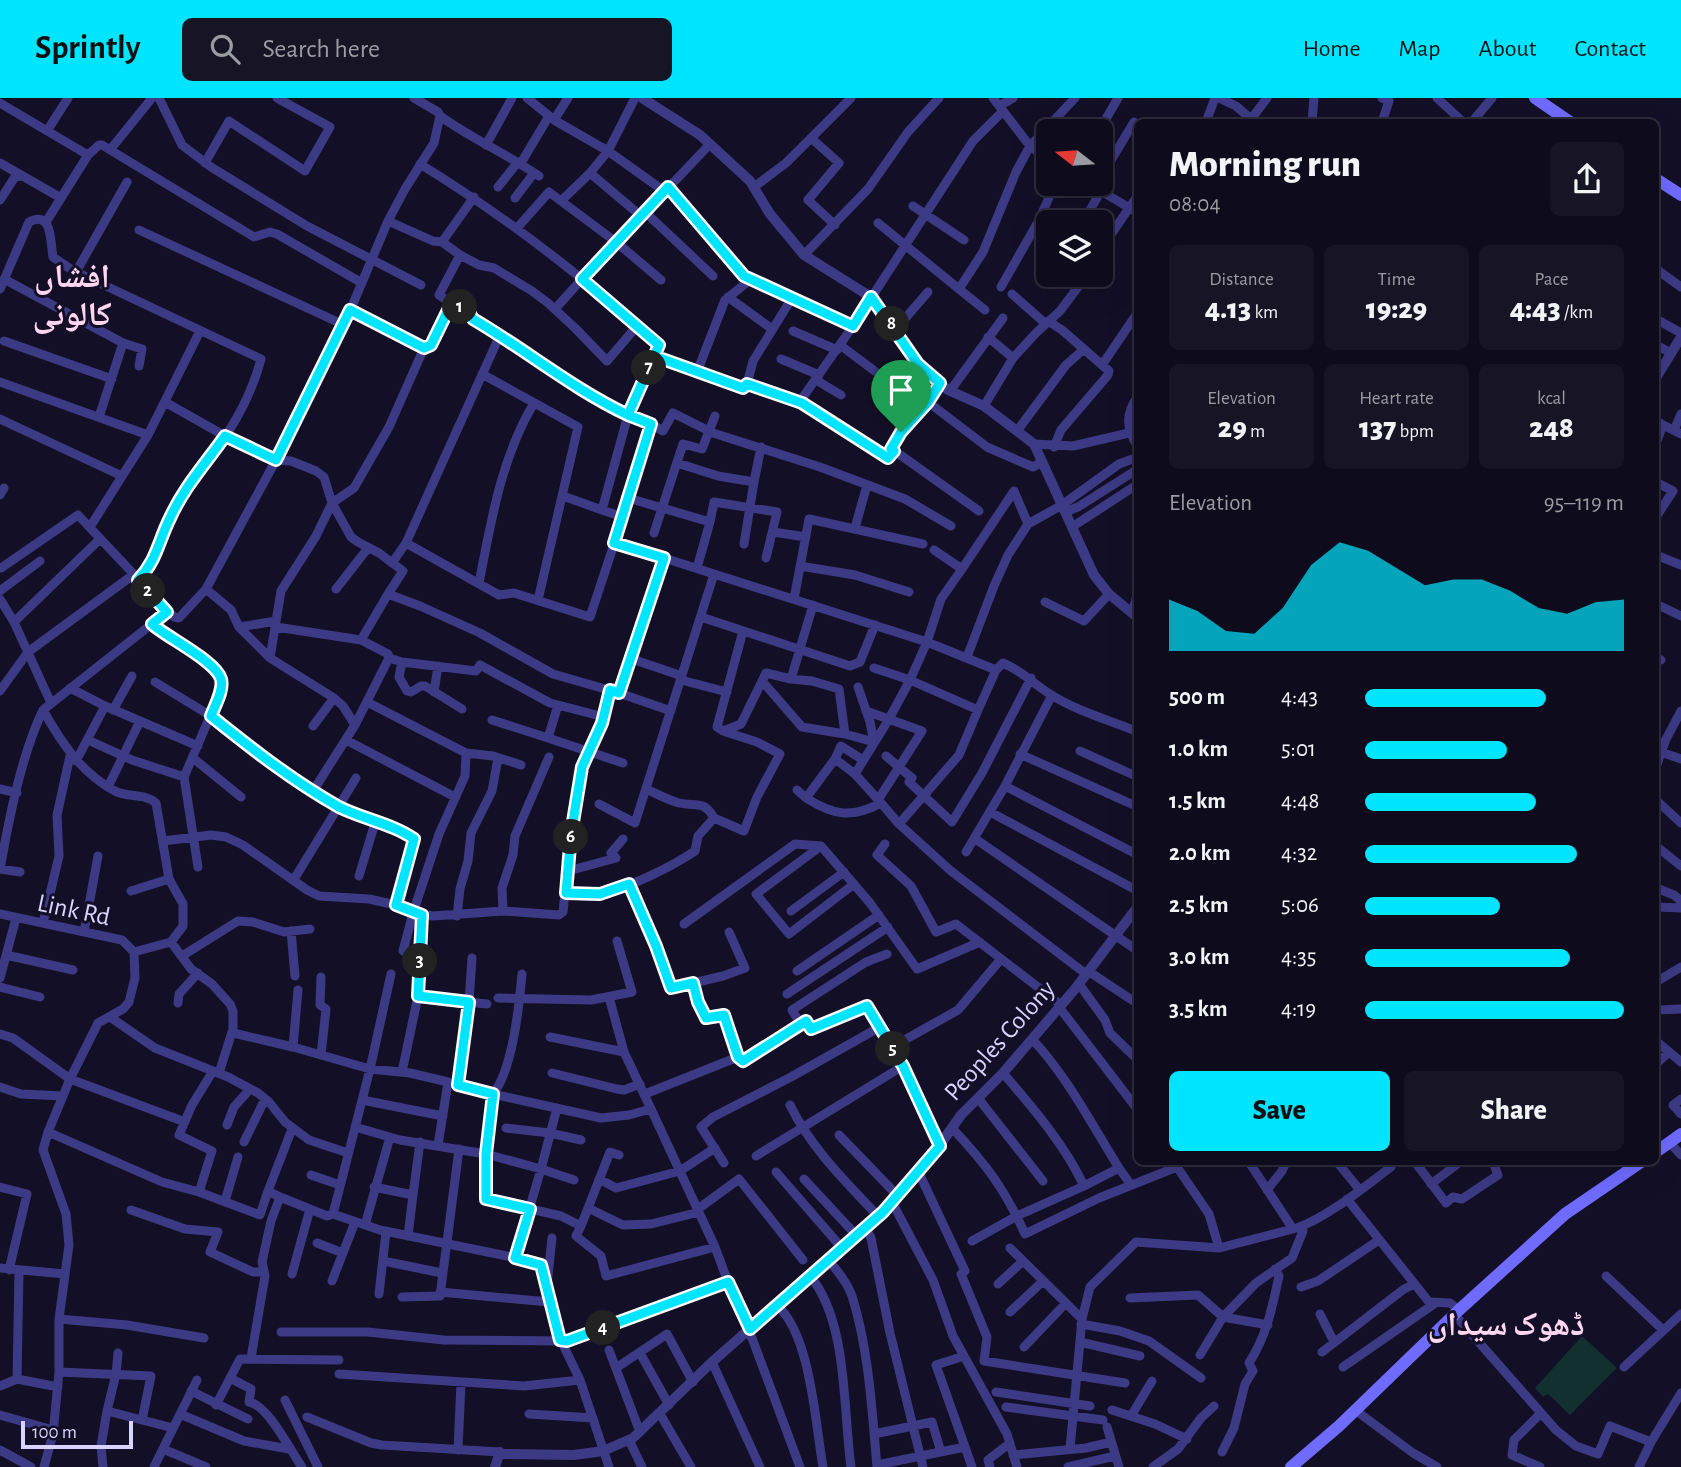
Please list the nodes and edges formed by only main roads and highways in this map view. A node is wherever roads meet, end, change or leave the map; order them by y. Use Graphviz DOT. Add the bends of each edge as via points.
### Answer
graph roads {
  1 [pos="1535,98"];
  2 [pos="1566,119"];
  3 [pos="1659,181"];
  4 [pos="1681,195"];
  5 [pos="1681,1135"];
  6 [pos="1659,1150"];
  7 [pos="1637,1165"];
  8 [pos="1291,1467"];
  1 -- 2 [label="main road"];
  3 -- 4 [label="main road"];
  5 -- 6 [label="main road"];
  7 -- 8 [label="main road" via="1565,1214"];
}
